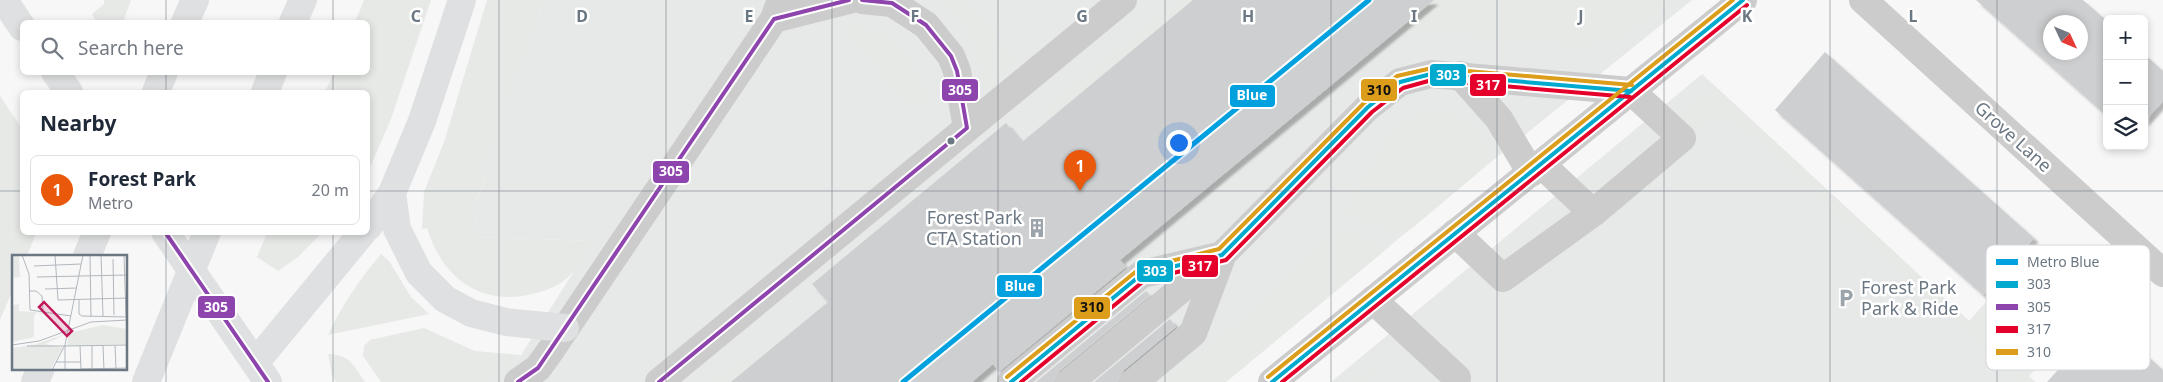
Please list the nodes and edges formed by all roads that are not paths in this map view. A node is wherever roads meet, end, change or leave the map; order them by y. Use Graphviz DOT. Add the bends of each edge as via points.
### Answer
graph roads {
  1 [pos="4,0"];
  2 [pos="195,0"];
  3 [pos="303,0"];
  4 [pos="462,0"];
  5 [pos="849,0"];
  6 [pos="862,0"];
  7 [pos="1123,0"];
  8 [pos="1743,0"];
  9 [pos="1863,0"];
  10 [pos="777,9"];
  11 [pos="186,20"];
  12 [pos="294,20"];
  13 [pos="20,24"];
  14 [pos="57,75"];
  15 [pos="163,75"];
  16 [pos="272,75"];
  17 [pos="1460,75"];
  18 [pos="68,90"];
  19 [pos="157,90"];
  20 [pos="266,90"];
  21 [pos="1631,91"];
  22 [pos="967,128"];
  23 [pos="1537,169"];
  24 [pos="392,193"];
  25 [pos="1593,212"];
  26 [pos="370,224"];
  27 [pos="1455,233"];
  28 [pos="96,235"];
  29 [pos="168,235"];
  30 [pos="206,235"];
  31 [pos="361,235"];
  32 [pos="2132,245"];
  33 [pos="88,255"];
  34 [pos="1222,255"];
  35 [pos="2150,261"];
  36 [pos="2163,273"];
  37 [pos="1373,300"];
  38 [pos="565,328"];
  39 [pos="40,370"];
  40 [pos="262,372"];
  41 [pos="1457,378"];
  42 [pos="35,382"];
  43 [pos="146,382"];
  44 [pos="518,382"];
  45 [pos="659,382"];
  46 [pos="1011,382"];
  47 [pos="1070,382"];
  48 [pos="1134,382"];
  49 [pos="1272,382"];
  1 -- 13 [label="main road"];
  2 -- 11 [label="main road"];
  3 -- 12 [label="main road"];
  4 -- 24 [label="main road" via="422,121"];
  5 -- 10 [label="street"];
  6 -- 22 [label="street" via="892,4 926,25 951,56 957,71"];
  7 -- 22 [label="street"];
  8 -- 21 [label="street"];
  9 -- 32 [label="street, Grove Lane"];
  10 -- 38 [label="street"];
  14 -- 18 [label="main road"];
  15 -- 19 [label="main road"];
  16 -- 20 [label="main road"];
  17 -- 21 [label="street"];
  17 -- 23 [label="street"];
  17 -- 34 [label="street" via="1431,74 1400,82 1368,107"];
  21 -- 23 [label="street"];
  21 -- 25 [label="street" via="1682,138"];
  22 -- 45 [label="street"];
  23 -- 25 [label="street"];
  23 -- 27 [label="street"];
  24 -- 26 [label="main road"];
  24 -- 38 [label="main road" via="397,229 419,273 445,299 471,313 506,322"];
  25 -- 27 [label="street" via="1503,278"];
  27 -- 37 [label="street"];
  28 -- 33 [label="main road"];
  29 -- 40 [label="main road"];
  30 -- 43 [label="main road"];
  31 -- 40 [label="main road"];
  34 -- 46 [label="street" via="1142,274"];
  34 -- 47 [label="street"];
  34 -- 48 [label="street" via="1193,333"];
  35 -- 36 [label="street, Grove Lane"];
  37 -- 41 [label="street"];
  37 -- 49 [label="street"];
  38 -- 44 [label="street" via="538,368"];
  39 -- 42 [label="main road"];
}
